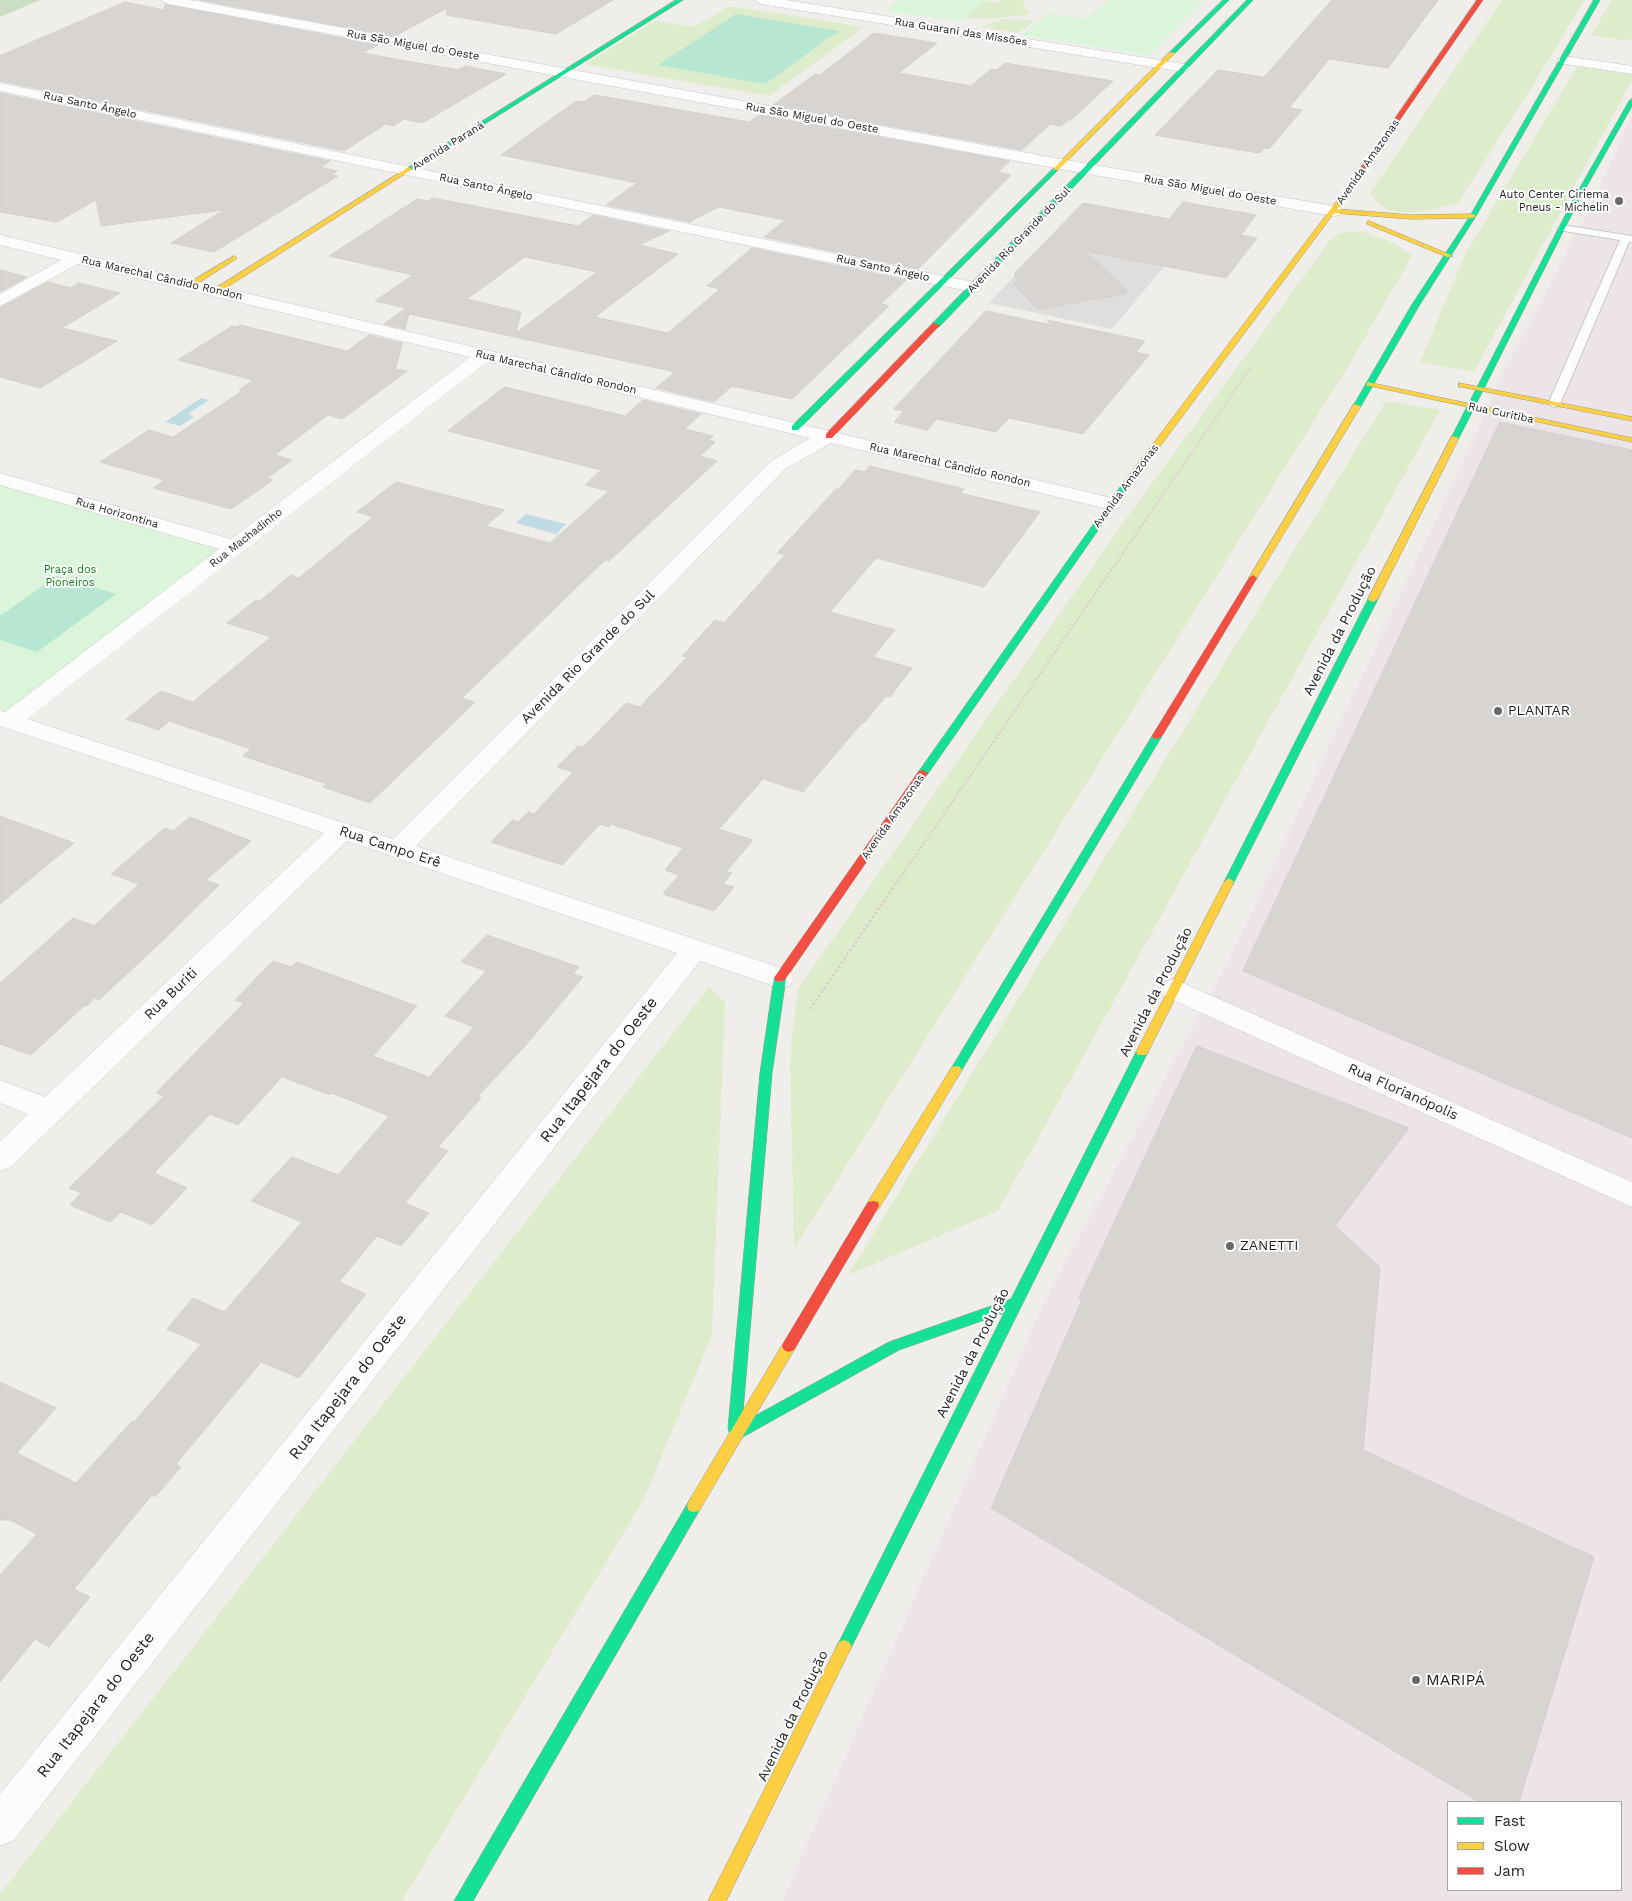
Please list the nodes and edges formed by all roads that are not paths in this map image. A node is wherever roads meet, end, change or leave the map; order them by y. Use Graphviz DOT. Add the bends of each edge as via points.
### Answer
graph roads {
  1 [pos="168,0"];
  2 [pos="680,0"];
  3 [pos="761,0"];
  4 [pos="1226,0"];
  5 [pos="1250,0"];
  6 [pos="1480,0"];
  7 [pos="1597,0"];
  8 [pos="1565,57"];
  9 [pos="1632,63"];
  10 [pos="1161,64"];
  11 [pos="562,66"];
  12 [pos="1184,68"];
  13 [pos="544,69"];
  14 [pos="1632,70"];
  15 [pos="527,79"];
  16 [pos="0,87"];
  17 [pos="1632,101"];
  18 [pos="406,163"];
  19 [pos="1061,164"];
  20 [pos="387,166"];
  21 [pos="1088,169"];
  22 [pos="370,176"];
  23 [pos="1334,211"];
  24 [pos="1473,216"];
  25 [pos="1562,228"];
  26 [pos="1629,239"];
  27 [pos="0,240"];
  28 [pos="247,250"];
  29 [pos="1449,256"];
  30 [pos="76,258"];
  31 [pos="943,281"];
  32 [pos="189,285"];
  33 [pos="973,287"];
  34 [pos="215,291"];
  35 [pos="0,301"];
  36 [pos="484,355"];
  37 [pos="1453,383"];
  38 [pos="1370,384"];
  39 [pos="1480,389"];
  40 [pos="1554,404"];
  41 [pos="1472,407"];
  42 [pos="1632,419"];
  43 [pos="795,428"];
  44 [pos="829,436"];
  45 [pos="1632,440"];
  46 [pos="778,465"];
  47 [pos="0,479"];
  48 [pos="1112,504"];
  49 [pos="235,546"];
  50 [pos="4,720"];
  51 [pos="342,830"];
  52 [pos="398,849"];
  53 [pos="695,949"];
  54 [pos="780,978"];
  55 [pos="1174,989"];
  56 [pos="0,1091"];
  57 [pos="49,1111"];
  58 [pos="0,1159"];
  59 [pos="1632,1195"];
  60 [pos="1014,1304"];
  61 [pos="734,1435"];
  62 [pos="0,1826"];
  63 [pos="462,1901"];
  64 [pos="717,1901"];
  1 -- 13 [label="street, Rua São Miguel do Oeste"];
  2 -- 11 [label="main road, Avenida Paraná"];
  3 -- 10 [label="street, Rua Guarani das Missões"];
  4 -- 10 [label="main road, Avenida Rio Grande do Sul"];
  5 -- 12 [label="main road, Avenida Rio Grande do Sul"];
  6 -- 23 [label="main road, Avenida Amazonas"];
  7 -- 8 [label="main road"];
  8 -- 9 [label="street"];
  8 -- 14 [label="street"];
  8 -- 24 [label="main road"];
  10 -- 12 [label="street, Rua Guarani das Missões"];
  10 -- 19 [label="main road, Avenida Rio Grande do Sul"];
  11 -- 13 [label="street, Rua São Miguel do Oeste"];
  11 -- 18 [label="main road, Avenida Paraná"];
  11 -- 19 [label="street, Rua São Miguel do Oeste"];
  12 -- 21 [label="main road, Avenida Rio Grande do Sul"];
  13 -- 15 [label="main road"];
  16 -- 20 [label="street, Rua Santo Ângelo"];
  17 -- 25 [label="main road, Avenida da Produção"];
  18 -- 20 [label="street, Rua Santo Ângelo"];
  18 -- 31 [label="street, Rua Santo Ângelo"];
  18 -- 34 [label="main road, Avenida Paraná"];
  19 -- 21 [label="street, Rua São Miguel do Oeste"];
  19 -- 31 [label="main road, Avenida Rio Grande do Sul"];
  20 -- 22 [label="main road"];
  21 -- 23 [label="street, Rua São Miguel do Oeste"];
  21 -- 33 [label="main road, Avenida Rio Grande do Sul"];
  23 -- 24 [label="main road" via="1411,217"];
  23 -- 29 [label="main road, Rua São Miguel do Oeste"];
  23 -- 48 [label="main road, Avenida Amazonas"];
  24 -- 29 [label="main road"];
  25 -- 26 [label="lane"];
  25 -- 39 [label="main road, Avenida da Produção"];
  26 -- 40 [label="lane"];
  27 -- 30 [label="street, Rua Marechal Cândido Rondon"];
  28 -- 32 [label="main road"];
  29 -- 38 [label="main road" via="1415,306 1384,369"];
  30 -- 32 [label="street, Rua Marechal Cândido Rondon"];
  30 -- 35 [label="street"];
  31 -- 33 [label="street, Rua Santo Ângelo"];
  31 -- 43 [label="main road, Avenida Rio Grande do Sul"];
  32 -- 34 [label="street, Rua Marechal Cândido Rondon"];
  33 -- 44 [label="main road, Avenida Rio Grande do Sul"];
  34 -- 36 [label="street, Rua Marechal Cândido Rondon"];
  36 -- 43 [label="street, Rua Marechal Cândido Rondon"];
  36 -- 49 [label="street, Rua Machadinho"];
  37 -- 39 [label="main road, Rua Curitiba"];
  38 -- 41 [label="main road, Rua Curitiba"];
  38 -- 61 [label="main road"];
  39 -- 40 [label="main road, Rua Curitiba"];
  39 -- 41 [label="main road, Avenida da Produção"];
  40 -- 42 [label="main road, Rua Curitiba"];
  41 -- 45 [label="main road, Rua Curitiba"];
  41 -- 55 [label="main road, Avenida da Produção"];
  43 -- 44 [label="street, Rua Marechal Cândido Rondon"];
  43 -- 46 [label="street, Avenida Rio Grande do Sul"];
  44 -- 46 [label="street, Avenida Rio Grande do Sul"];
  44 -- 48 [label="street, Rua Marechal Cândido Rondon"];
  46 -- 52 [label="street, Avenida Rio Grande do Sul"];
  47 -- 49 [label="street, Rua Horizontina"];
  48 -- 54 [label="main road, Avenida Amazonas"];
  49 -- 50 [label="street, Rua Machadinho"];
  50 -- 51 [label="street, Rua Campo Erê"];
  51 -- 52 [label="street, Rua Campo Erê"];
  51 -- 57 [label="street, Rua Buriti"];
  52 -- 53 [label="street, Rua Campo Erê"];
  53 -- 54 [label="street, Rua Campo Erê"];
  53 -- 62 [label="street, Rua Itapejara do Oeste"];
  54 -- 61 [label="main road" via="766,1074"];
  55 -- 59 [label="street, Rua Florianópolis"];
  55 -- 60 [label="main road, Avenida da Produção"];
  56 -- 57 [label="street"];
  57 -- 58 [label="street, Rua Buriti"];
  60 -- 61 [label="main road" via="894,1346"];
  60 -- 64 [label="main road, Avenida da Produção"];
  61 -- 63 [label="main road"];
}
